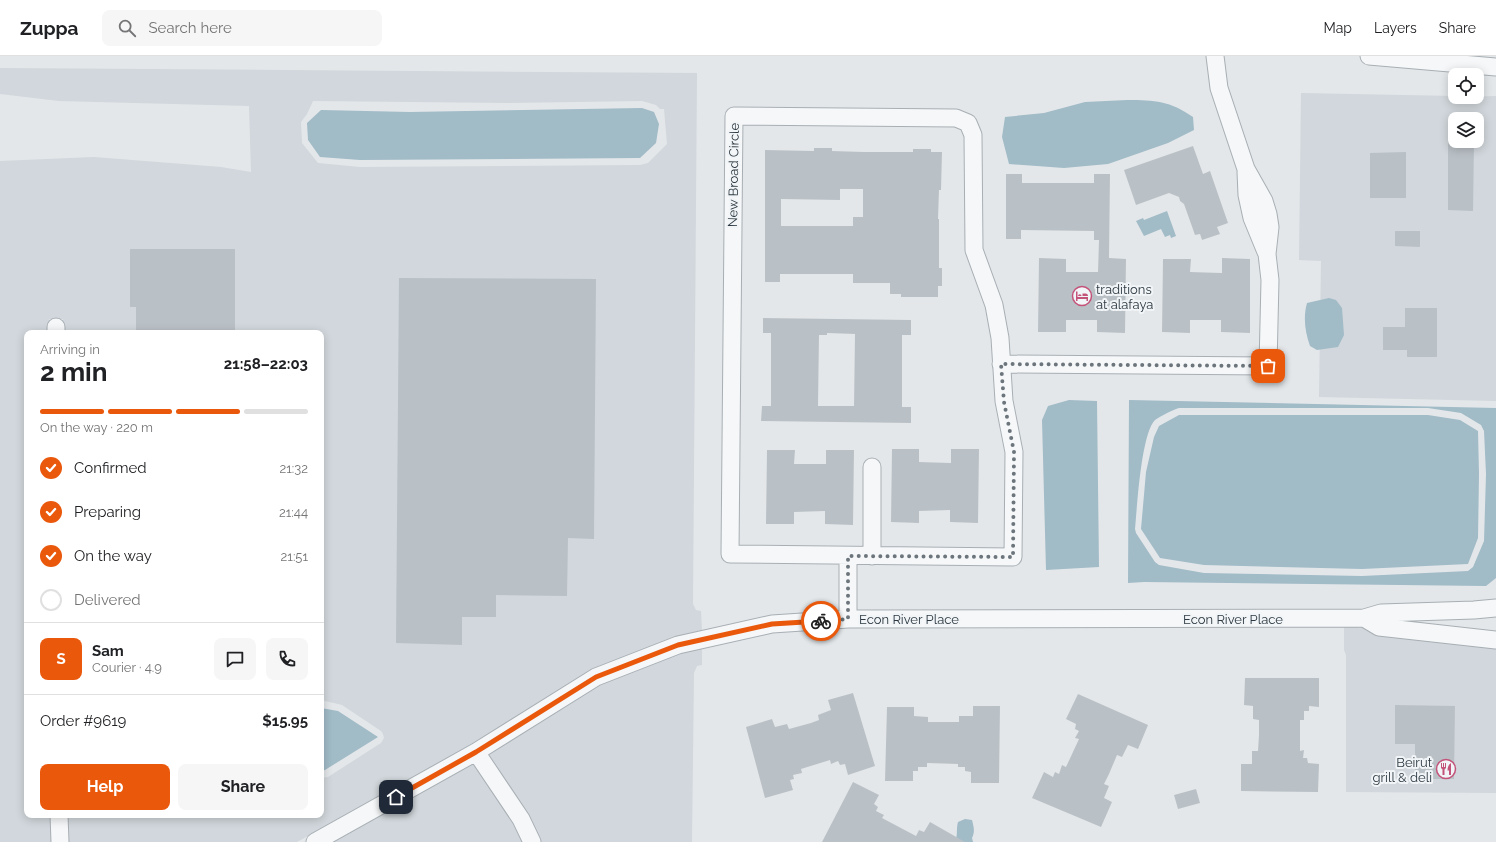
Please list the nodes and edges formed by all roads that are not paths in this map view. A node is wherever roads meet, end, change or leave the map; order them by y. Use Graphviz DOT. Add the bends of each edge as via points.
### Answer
graph roads {
  1 [pos="1215,56"];
  2 [pos="1369,56"];
  3 [pos="1496,67"];
  4 [pos="1001,364"];
  5 [pos="872,467"];
  6 [pos="848,556"];
  7 [pos="872,556"];
  8 [pos="1496,608"];
  9 [pos="1364,618"];
  10 [pos="848,619"];
  11 [pos="1496,640"];
  12 [pos="476,752"];
  13 [pos="59,818"];
  14 [pos="60,842"];
  15 [pos="315,842"];
  16 [pos="532,842"];
  1 -- 4 [label="street" via="1219,88 1246,169 1264,201 1268,214 1268,366"];
  2 -- 3 [label="street"];
  4 -- 6 [label="street, New Broad Circle" via="1000,338 994,306 974,250 973,135 968,123 956,118 734,116 730,554"];
  4 -- 7 [label="street, New Broad Circle" via="1004,402 1014,452 1013,557"];
  5 -- 7 [label="street"];
  6 -- 7 [label="street, New Broad Circle"];
  6 -- 10 [label="street"];
  8 -- 9 [label="street, Econ River Place" via="1381,613"];
  9 -- 10 [label="street, Econ River Place"];
  9 -- 11 [label="street, Econ River Place" via="1379,627"];
  10 -- 12 [label="street, Econ River Place" via="772,624 678,645 596,677"];
  12 -- 15 [label="street, Econ River Place"];
  12 -- 16 [label="street" via="521,819"];
  13 -- 14 [label="street"];
}
